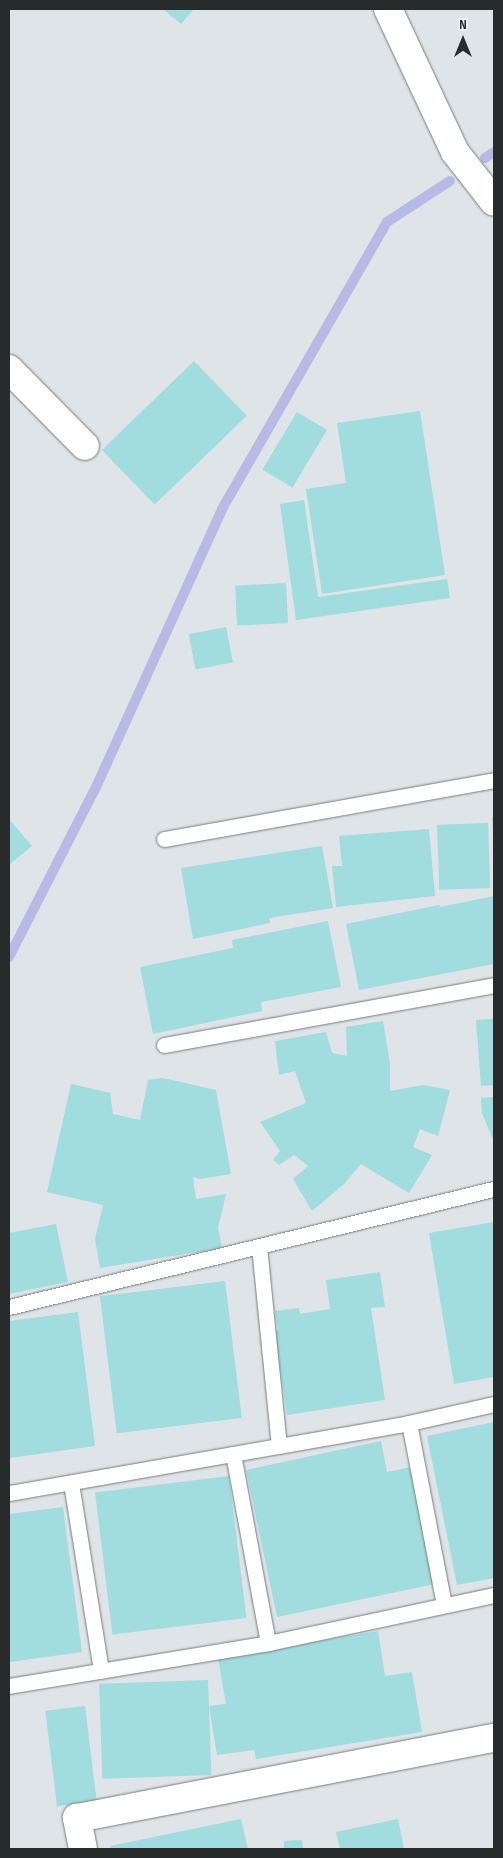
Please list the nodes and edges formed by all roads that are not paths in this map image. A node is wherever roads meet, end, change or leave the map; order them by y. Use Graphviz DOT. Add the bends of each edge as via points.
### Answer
graph roads {
  1 [pos="388,9"];
  2 [pos="494,202"];
  3 [pos="9,369"];
  4 [pos="85,446"];
  5 [pos="494,780"];
  6 [pos="164,839"];
  7 [pos="494,985"];
  8 [pos="164,1045"];
  9 [pos="494,1189"];
  10 [pos="258,1246"];
  11 [pos="9,1307"];
  12 [pos="494,1404"];
  13 [pos="409,1423"];
  14 [pos="279,1446"];
  15 [pos="233,1454"];
  16 [pos="71,1483"];
  17 [pos="9,1493"];
  18 [pos="494,1595"];
  19 [pos="444,1605"];
  20 [pos="268,1643"];
  21 [pos="101,1671"];
  22 [pos="9,1686"];
  23 [pos="494,1738"];
  24 [pos="83,1849"];
  1 -- 2 [label="street" via="455,152"];
  3 -- 4 [label="street"];
  5 -- 6 [label="lane"];
  7 -- 8 [label="lane"];
  9 -- 10 [label="lane"];
  10 -- 11 [label="lane"];
  10 -- 14 [label="lane"];
  12 -- 13 [label="lane"];
  13 -- 14 [label="lane"];
  13 -- 19 [label="lane"];
  14 -- 15 [label="lane"];
  15 -- 16 [label="lane"];
  15 -- 20 [label="lane"];
  16 -- 17 [label="lane"];
  16 -- 21 [label="lane"];
  18 -- 19 [label="lane"];
  19 -- 20 [label="lane"];
  20 -- 21 [label="lane"];
  21 -- 22 [label="lane"];
  23 -- 24 [label="street" via="78,1818"];
}
